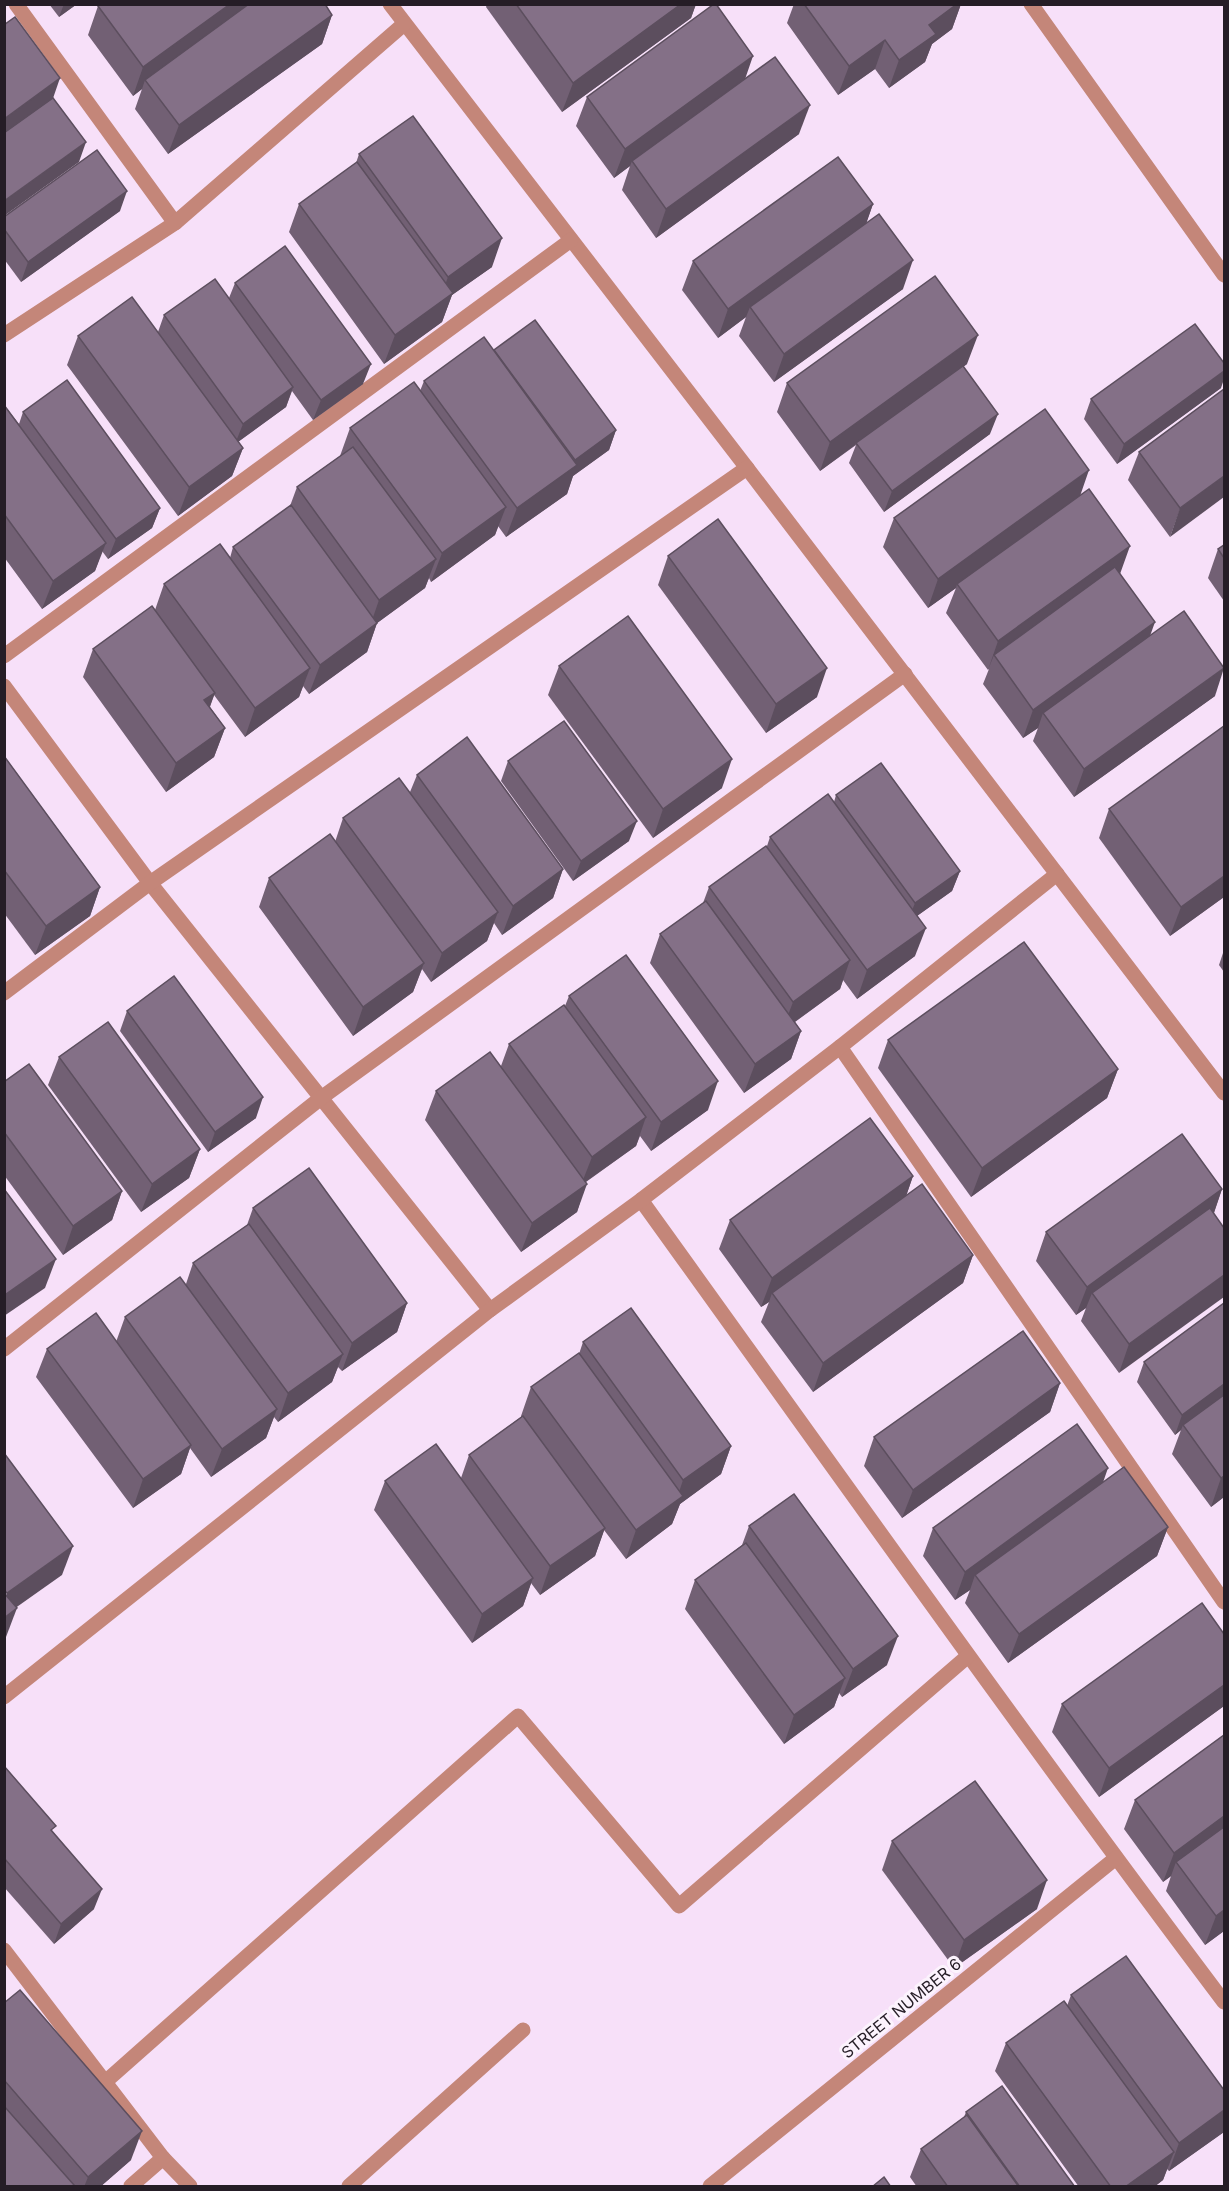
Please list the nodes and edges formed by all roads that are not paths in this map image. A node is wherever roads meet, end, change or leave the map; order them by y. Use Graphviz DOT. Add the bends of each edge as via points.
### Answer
graph roads {
  1 [pos="16,4"];
  2 [pos="390,4"];
  3 [pos="1032,4"];
  4 [pos="404,24"];
  5 [pos="175,223"];
  6 [pos="571,240"];
  7 [pos="1224,275"];
  8 [pos="4,335"];
  9 [pos="747,468"];
  10 [pos="4,656"];
  11 [pos="905,674"];
  12 [pos="4,686"];
  13 [pos="1057,874"];
  14 [pos="150,883"];
  15 [pos="4,993"];
  16 [pos="840,1047"];
  17 [pos="1224,1093"];
  18 [pos="321,1098"];
  19 [pos="641,1200"];
  20 [pos="490,1310"];
  21 [pos="4,1349"];
  22 [pos="1224,1602"];
  23 [pos="968,1656"];
  24 [pos="4,1697"];
  25 [pos="1116,1858"];
  26 [pos="4,1950"];
  27 [pos="1224,2002"];
  28 [pos="523,2030"];
  29 [pos="104,2082"];
  30 [pos="163,2158"];
  31 [pos="131,2187"];
  32 [pos="190,2187"];
  33 [pos="349,2187"];
  34 [pos="710,2187"];
  1 -- 5 [label="street"];
  2 -- 4 [label="street"];
  3 -- 7 [label="street"];
  4 -- 5 [label="street"];
  4 -- 6 [label="street"];
  5 -- 8 [label="street"];
  6 -- 9 [label="street"];
  6 -- 10 [label="street"];
  9 -- 11 [label="street"];
  9 -- 14 [label="street"];
  11 -- 13 [label="street"];
  11 -- 18 [label="street"];
  12 -- 14 [label="street"];
  13 -- 16 [label="street"];
  13 -- 17 [label="street"];
  14 -- 15 [label="street"];
  14 -- 18 [label="street"];
  16 -- 19 [label="street"];
  16 -- 22 [label="street"];
  18 -- 20 [label="street"];
  18 -- 21 [label="street"];
  19 -- 20 [label="street"];
  19 -- 23 [label="street"];
  20 -- 24 [label="street"];
  23 -- 25 [label="street"];
  23 -- 29 [label="street" via="679,1906 518,1716"];
  25 -- 27 [label="street"];
  25 -- 34 [label="street, STREET NUMBER 6"];
  26 -- 29 [label="street"];
  28 -- 33 [label="street"];
  29 -- 30 [label="street"];
  30 -- 31 [label="street"];
  30 -- 32 [label="street"];
}
